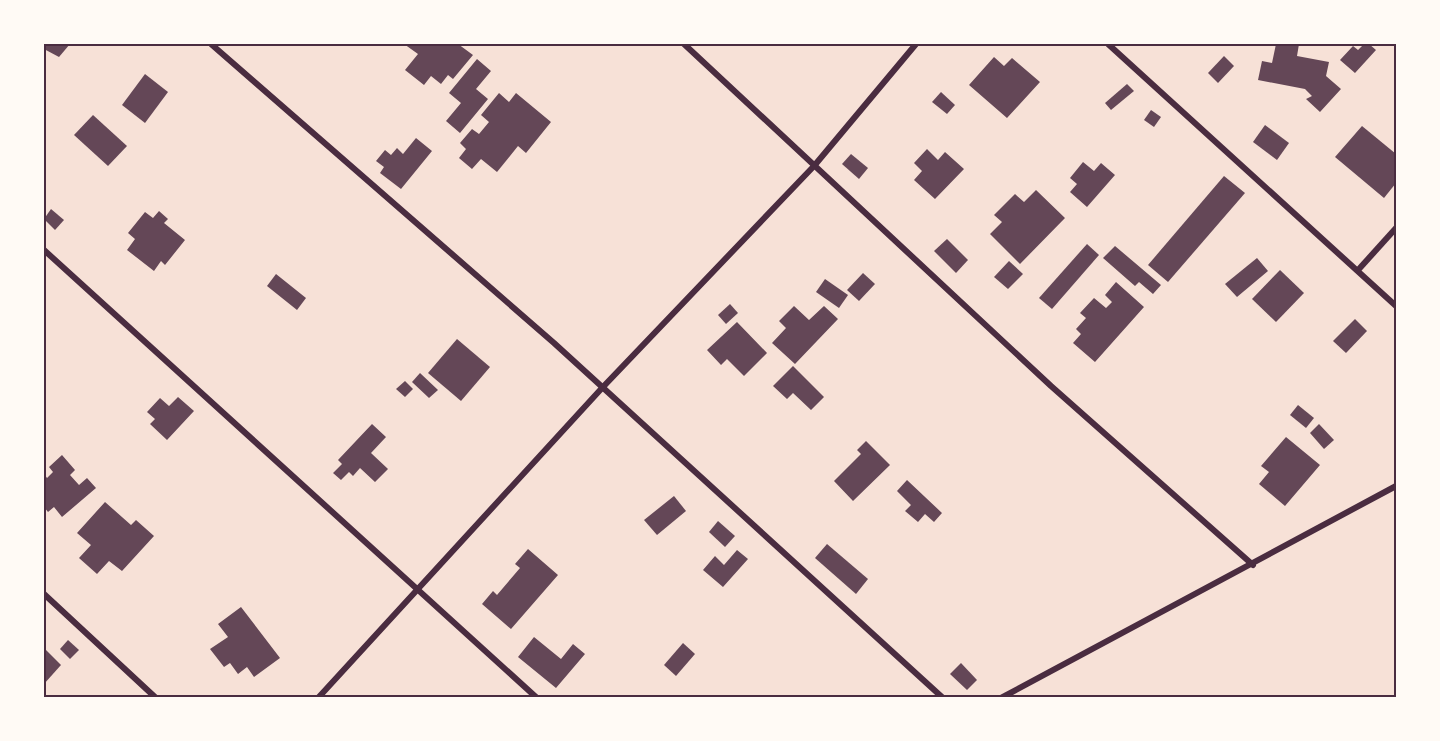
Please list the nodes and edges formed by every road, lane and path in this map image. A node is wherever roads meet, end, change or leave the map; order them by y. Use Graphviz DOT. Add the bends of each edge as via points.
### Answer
graph roads {
  1 [pos="211,44"];
  2 [pos="684,44"];
  3 [pos="916,44"];
  4 [pos="1108,44"];
  5 [pos="814,165"];
  6 [pos="1396,228"];
  7 [pos="44,250"];
  8 [pos="1359,269"];
  9 [pos="1396,306"];
  10 [pos="602,388"];
  11 [pos="1396,486"];
  12 [pos="1253,565"];
  13 [pos="417,588"];
  14 [pos="44,594"];
  15 [pos="156,698"];
  16 [pos="318,698"];
  17 [pos="537,698"];
  18 [pos="943,698"];
  19 [pos="1001,698"];
  1 -- 10 [label="street"];
  2 -- 5 [label="street"];
  3 -- 5 [label="street"];
  4 -- 8 [label="street"];
  5 -- 10 [label="street"];
  5 -- 12 [label="street" via="1051,386"];
  6 -- 8 [label="street"];
  7 -- 13 [label="street"];
  8 -- 9 [label="street"];
  10 -- 13 [label="street"];
  10 -- 18 [label="street"];
  11 -- 12 [label="street"];
  12 -- 19 [label="street"];
  13 -- 16 [label="street"];
  13 -- 17 [label="street"];
  14 -- 15 [label="street"];
}
